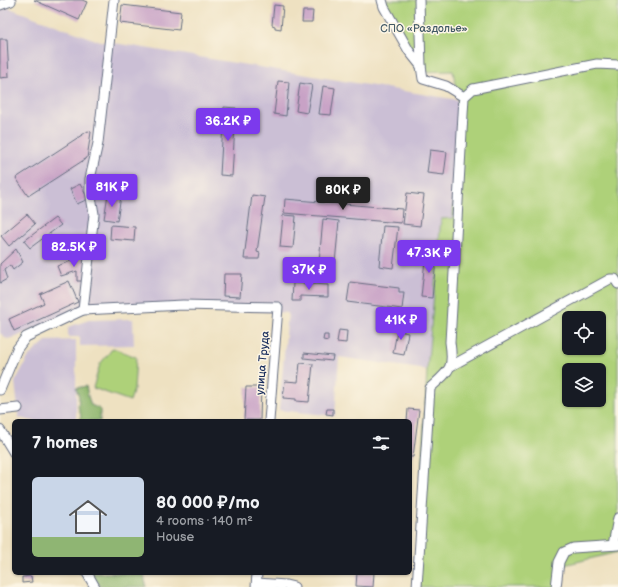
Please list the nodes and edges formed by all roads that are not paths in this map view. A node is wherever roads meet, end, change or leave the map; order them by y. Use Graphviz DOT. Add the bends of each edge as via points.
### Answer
graph roads {
  1 [pos="114,0"];
  2 [pos="382,0"];
  3 [pos="419,0"];
  4 [pos="10,1"];
  5 [pos="0,5"];
  6 [pos="616,64"];
  7 [pos="421,66"];
  8 [pos="464,96"];
  9 [pos="618,284"];
  10 [pos="83,310"];
  11 [pos="14,337"];
  12 [pos="17,349"];
  13 [pos="450,366"];
  14 [pos="0,390"];
  15 [pos="18,408"];
  16 [pos="0,410"];
  17 [pos="269,419"];
  18 [pos="0,430"];
  19 [pos="12,450"];
  20 [pos="618,518"];
  21 [pos="616,545"];
  22 [pos="88,575"];
  23 [pos="257,575"];
  24 [pos="256,585"];
  25 [pos="95,587"];
  26 [pos="294,587"];
  27 [pos="417,587"];
  28 [pos="556,587"];
  1 -- 10 [label="street" via="98,143 90,179 94,214"];
  2 -- 7 [label="street" via="409,51"];
  3 -- 7 [label="street"];
  4 -- 5 [label="street"];
  6 -- 8 [label="street" via="597,64 473,89"];
  7 -- 8 [label="street" via="423,79 446,86"];
  8 -- 13 [label="street"];
  9 -- 13 [label="street" via="610,279"];
  10 -- 12 [label="street" via="26,337"];
  10 -- 17 [label="street, улица Труда" via="183,305 278,307"];
  11 -- 12 [label="street"];
  12 -- 14 [label="street"];
  13 -- 27 [label="street" via="446,374 430,388"];
  15 -- 16 [label="street"];
  18 -- 19 [label="street"];
  20 -- 21 [label="street"];
  21 -- 28 [label="street" via="573,548 564,552 559,562"];
  22 -- 25 [label="street"];
  23 -- 24 [label="street"];
  24 -- 26 [label="street"];
}
